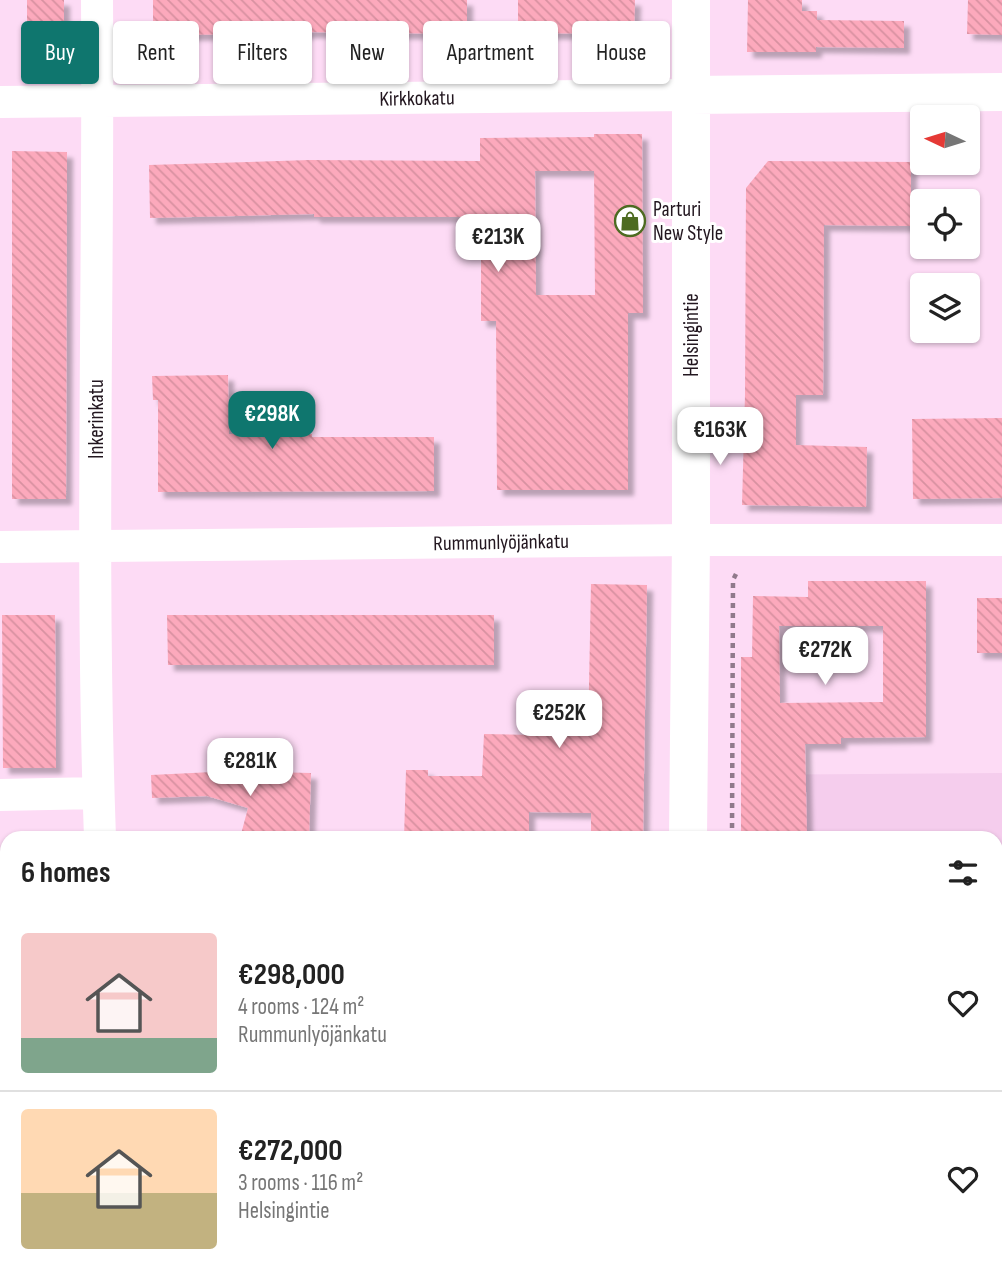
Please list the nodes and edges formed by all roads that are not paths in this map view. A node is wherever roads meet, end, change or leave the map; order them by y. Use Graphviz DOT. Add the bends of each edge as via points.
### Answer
graph roads {
  1 [pos="97,0"];
  2 [pos="691,0"];
  3 [pos="1002,92"];
  4 [pos="691,95"];
  5 [pos="98,101"];
  6 [pos="0,103"];
  7 [pos="691,540"];
  8 [pos="1002,540"];
  9 [pos="94,546"];
  10 [pos="0,547"];
  11 [pos="98,793"];
  12 [pos="0,795"];
  13 [pos="100,831"];
  14 [pos="688,831"];
  1 -- 5 [label="street, Inkerinkatu"];
  2 -- 4 [label="main road, Helsingintie"];
  3 -- 4 [label="main road, Kirkkokatu"];
  4 -- 5 [label="street, Kirkkokatu"];
  4 -- 7 [label="main road, Helsingintie"];
  5 -- 6 [label="street, Kirkkokatu"];
  5 -- 9 [label="street, Inkerinkatu"];
  7 -- 8 [label="street, Rummunlyöjänkatu"];
  7 -- 9 [label="street, Rummunlyöjänkatu"];
  7 -- 14 [label="main road, Helsingintie"];
  9 -- 10 [label="street, Rummunlyöjänkatu"];
  9 -- 11 [label="street, Inkerinkatu"];
  11 -- 12 [label="street"];
  11 -- 13 [label="street, Inkerinkatu"];
}
